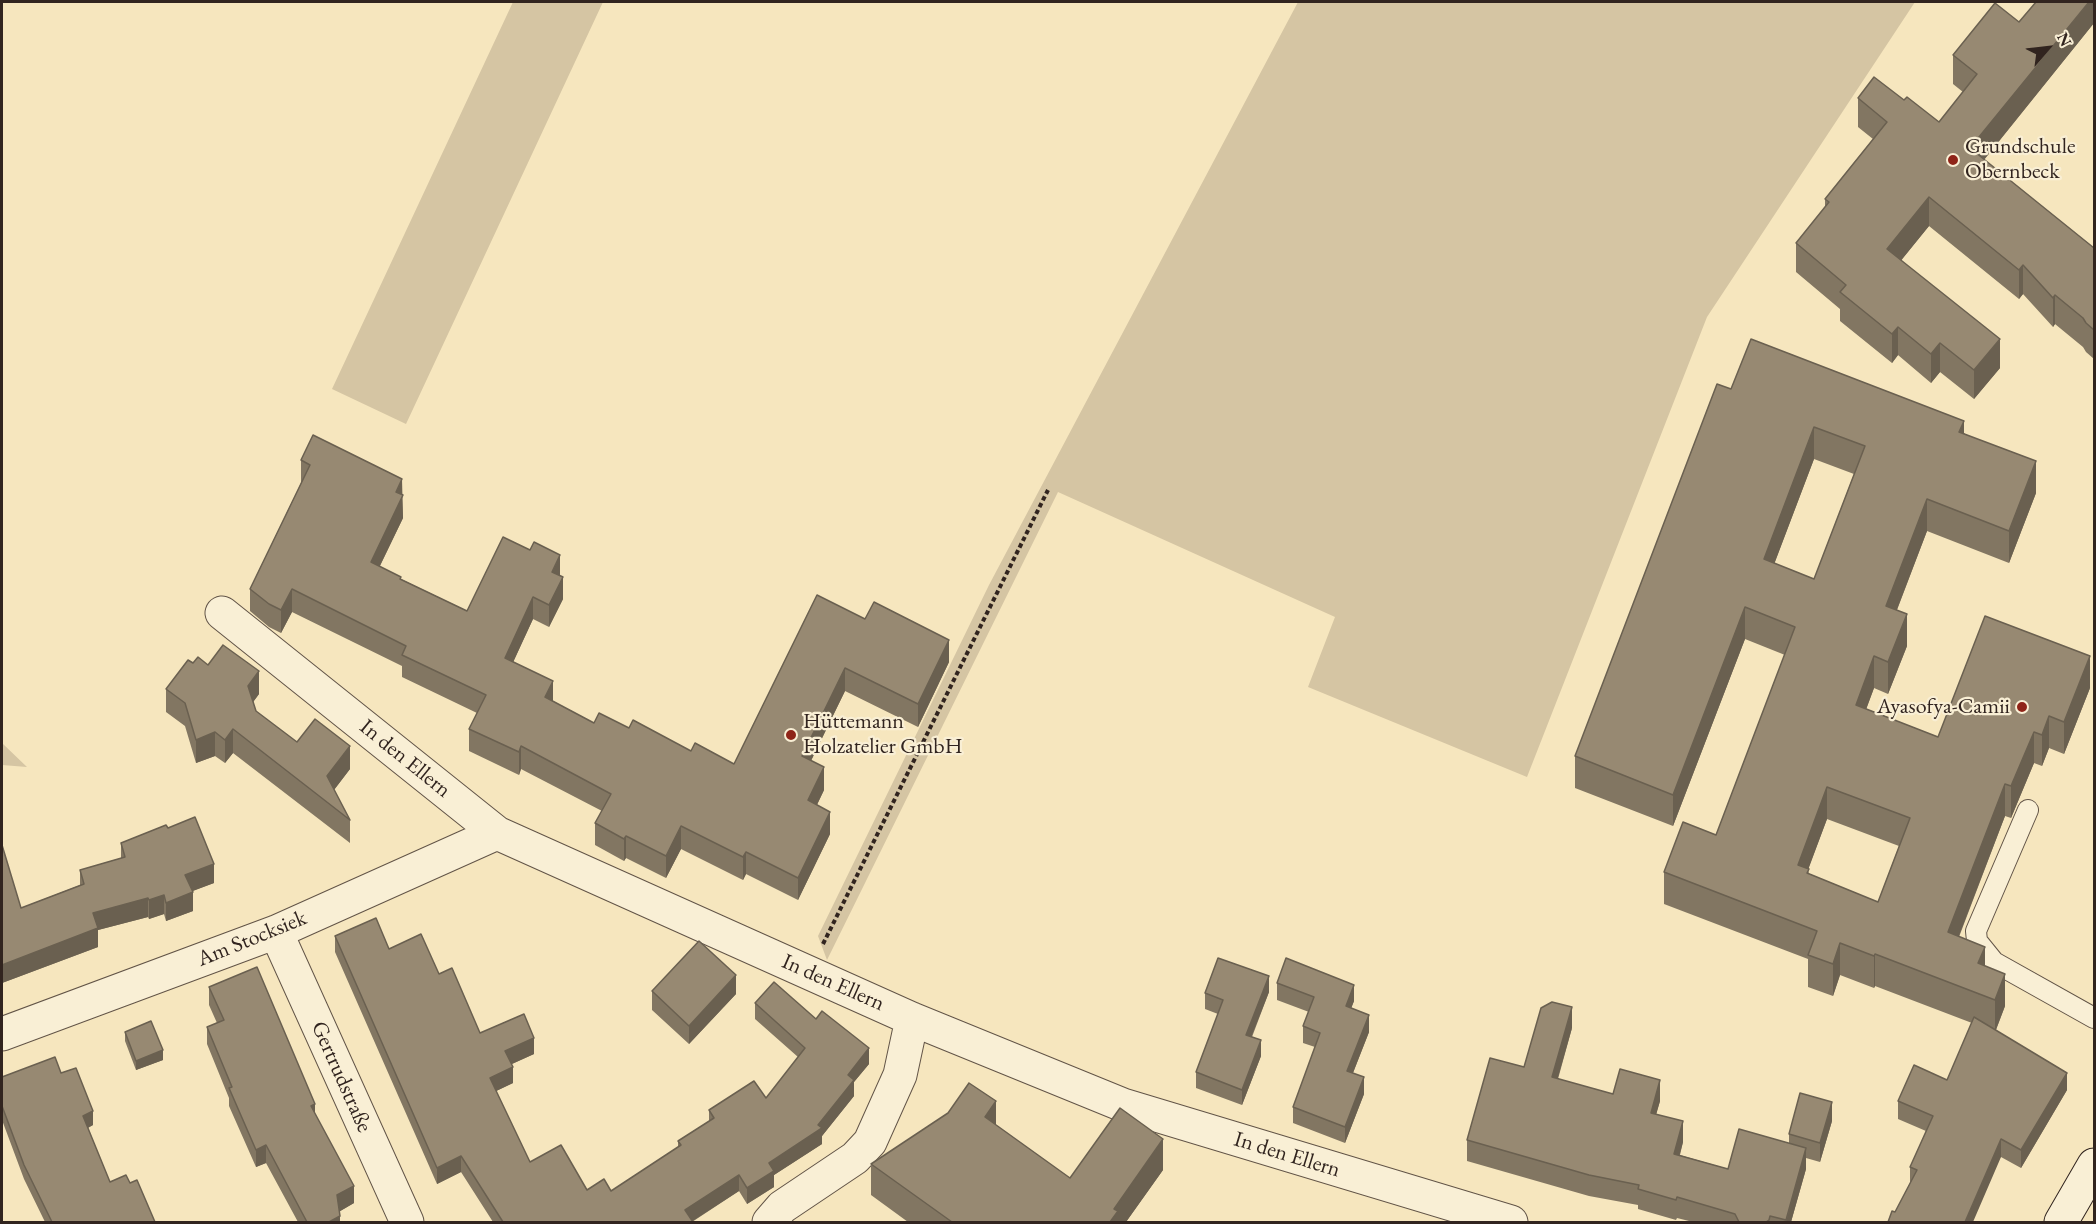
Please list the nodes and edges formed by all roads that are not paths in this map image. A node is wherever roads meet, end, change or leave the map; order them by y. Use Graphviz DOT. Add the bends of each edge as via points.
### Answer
graph roads {
  1 [pos="222,613"];
  2 [pos="2028,810"];
  3 [pos="497,833"];
  4 [pos="276,932"];
  5 [pos="2094,1018"];
  6 [pos="912,1019"];
  7 [pos="2,1034"];
  8 [pos="2094,1165"];
  9 [pos="407,1222"];
  10 [pos="769,1222"];
  11 [pos="1511,1222"];
  12 [pos="2061,1222"];
  1 -- 3 [label="street, In den Ellern"];
  2 -- 5 [label="lane" via="1976,931 1977,941 1994,962"];
  3 -- 4 [label="street, Am Stocksiek"];
  3 -- 6 [label="street, In den Ellern"];
  4 -- 7 [label="street, Am Stocksiek"];
  4 -- 9 [label="street, Gertrudstraße"];
  6 -- 10 [label="street" via="900,1075 870,1142 855,1158 782,1207"];
  6 -- 11 [label="street, In den Ellern" via="1123,1105"];
  8 -- 12 [label="street"];
}
